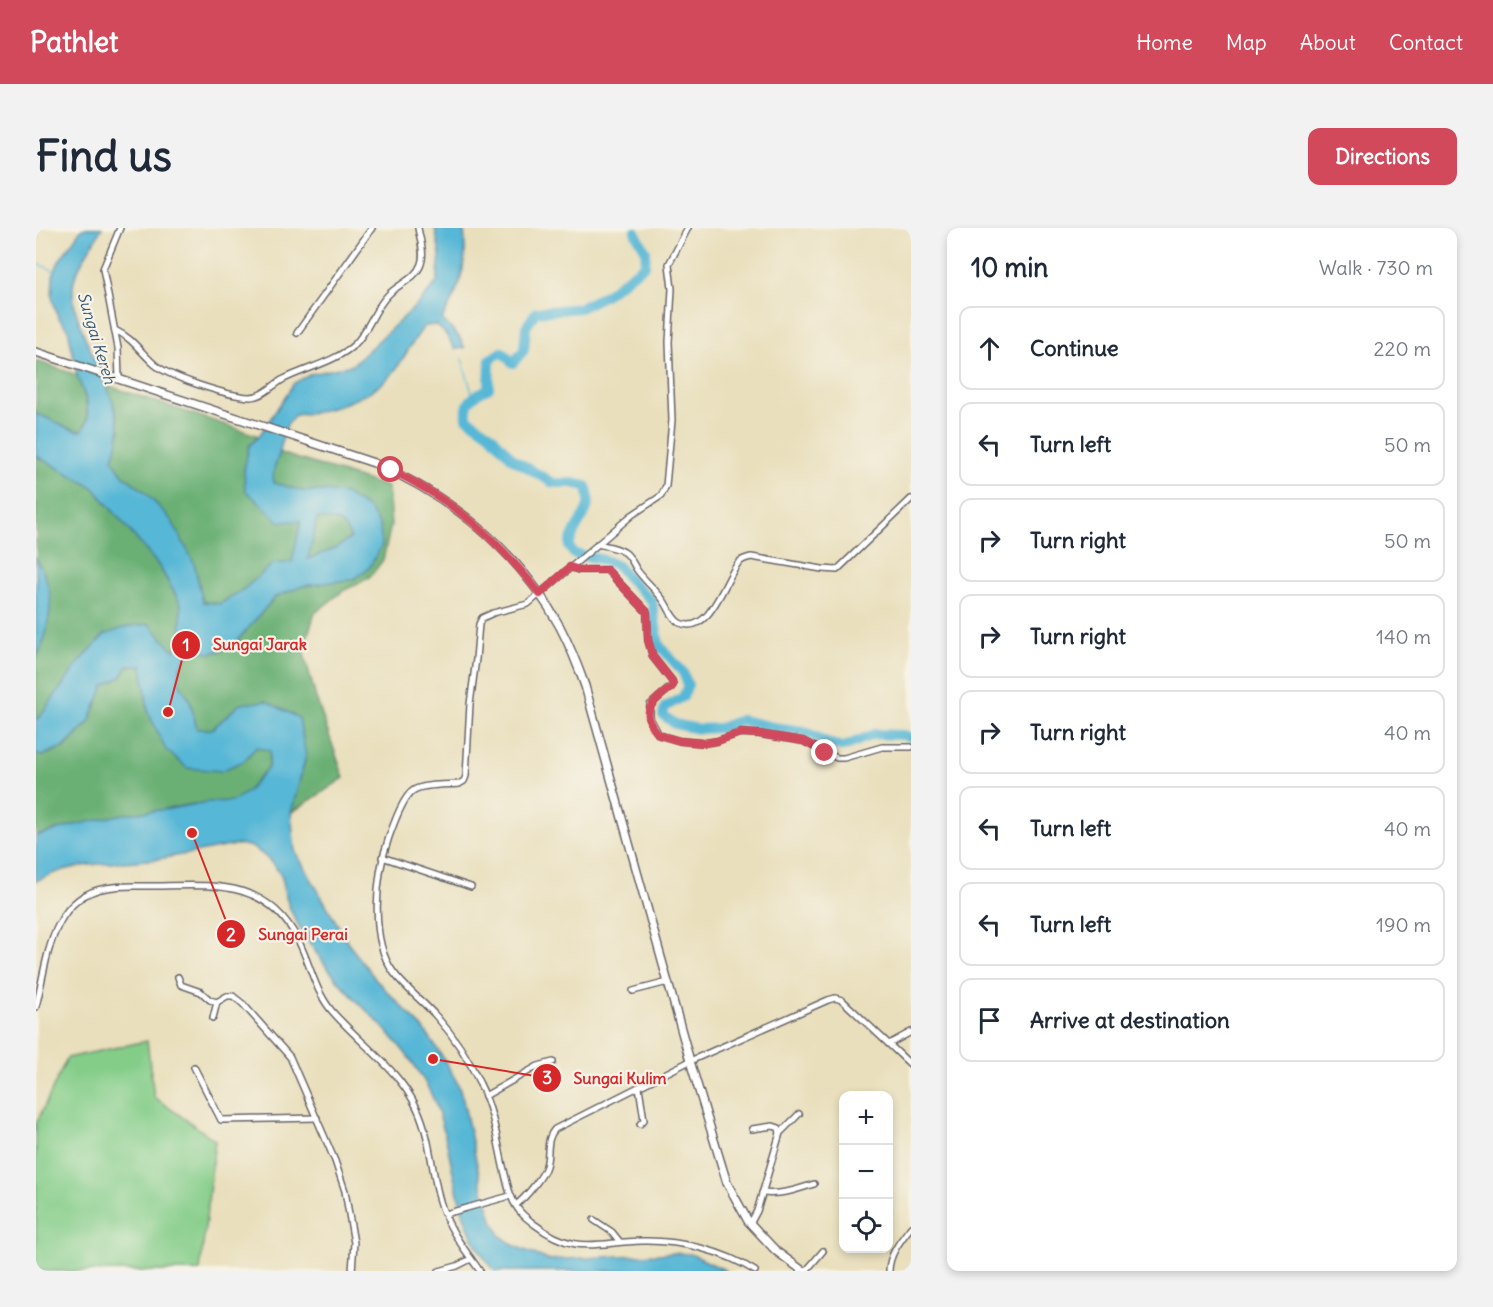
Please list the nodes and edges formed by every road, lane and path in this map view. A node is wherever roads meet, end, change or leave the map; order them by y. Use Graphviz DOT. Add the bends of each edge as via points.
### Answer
graph roads {
  1 [pos="120,228"];
  2 [pos="372,228"];
  3 [pos="418,228"];
  4 [pos="688,228"];
  5 [pos="115,330"];
  6 [pos="297,333"];
  7 [pos="36,352"];
  8 [pos="117,378"];
  9 [pos="911,499"];
  10 [pos="597,544"];
  11 [pos="572,565"];
  12 [pos="540,594"];
  13 [pos="911,747"];
  14 [pos="382,857"];
  15 [pos="471,887"];
  16 [pos="178,978"];
  17 [pos="668,982"];
  18 [pos="633,991"];
  19 [pos="217,1002"];
  20 [pos="36,1007"];
  21 [pos="213,1018"];
  22 [pos="911,1032"];
  23 [pos="889,1044"];
  24 [pos="690,1061"];
  25 [pos="553,1062"];
  26 [pos="911,1065"];
  27 [pos="194,1067"];
  28 [pos="639,1087"];
  29 [pos="485,1096"];
  30 [pos="798,1114"];
  31 [pos="316,1118"];
  32 [pos="640,1124"];
  33 [pos="752,1129"];
  34 [pos="780,1133"];
  35 [pos="814,1184"];
  36 [pos="762,1193"];
  37 [pos="510,1196"];
  38 [pos="516,1205"];
  39 [pos="445,1214"];
  40 [pos="594,1220"];
  41 [pos="750,1224"];
  42 [pos="911,1227"];
  43 [pos="620,1242"];
  44 [pos="823,1251"];
  45 [pos="471,1259"];
  46 [pos="352,1271"];
  47 [pos="439,1271"];
  48 [pos="480,1271"];
  49 [pos="755,1271"];
  50 [pos="804,1271"];
  51 [pos="889,1271"];
  1 -- 5 [label="street" via="103,269"];
  2 -- 6 [label="street"];
  3 -- 5 [label="street" via="421,264 382,302 357,341 347,351 282,380 260,395 221,391 168,373 134,341"];
  4 -- 10 [label="street" via="669,264 672,420 666,486 661,496"];
  5 -- 8 [label="street" via="120,365"];
  7 -- 8 [label="street"];
  8 -- 12 [label="street" via="374,463 408,478 450,504 480,529 512,559"];
  9 -- 10 [label="street" via="837,570 744,558 710,612 689,625 673,617 626,552"];
  10 -- 11 [label="street"];
  11 -- 12 [label="street"];
  11 -- 13 [label="street" via="579,570 607,570 647,612 653,657 673,685 650,705 650,718 659,735 704,743 740,733 759,734 803,741 844,759 882,747"];
  12 -- 14 [label="street" via="528,604 493,613 478,624 464,781 420,788 408,795"];
  12 -- 17 [label="street" via="571,648 585,686"];
  14 -- 15 [label="street"];
  14 -- 29 [label="street" via="377,896 384,955 394,973 463,1050"];
  16 -- 19 [label="street" via="181,985"];
  17 -- 18 [label="street"];
  17 -- 24 [label="street"];
  19 -- 21 [label="street"];
  19 -- 31 [label="street" via="233,996 290,1057"];
  20 -- 39 [label="street" via="55,930 85,894 122,886 214,885 254,896 285,920 298,939 328,1006 388,1067 417,1107"];
  22 -- 23 [label="street"];
  23 -- 24 [label="street" via="842,1000 835,998"];
  23 -- 26 [label="street"];
  24 -- 28 [label="street"];
  24 -- 41 [label="street" via="727,1183"];
  25 -- 29 [label="street" via="538,1066"];
  27 -- 31 [label="street" via="221,1119"];
  28 -- 32 [label="street" via="644,1114"];
  28 -- 38 [label="street" via="555,1129 550,1135 546,1169"];
  29 -- 37 [label="street"];
  30 -- 34 [label="street"];
  31 -- 46 [label="street" via="345,1191 354,1243"];
  33 -- 34 [label="street" via="773,1126"];
  34 -- 36 [label="street"];
  35 -- 36 [label="street" via="790,1192"];
  36 -- 41 [label="street"];
  37 -- 38 [label="street"];
  37 -- 39 [label="street"];
  38 -- 43 [label="street" via="553,1237 576,1245"];
  39 -- 45 [label="street" via="454,1236"];
  40 -- 43 [label="street"];
  41 -- 50 [label="street" via="776,1251"];
  42 -- 51 [label="street" via="897,1246"];
  43 -- 49 [label="street" via="677,1244 716,1253"];
  44 -- 50 [label="street"];
  45 -- 47 [label="street"];
  45 -- 48 [label="street"];
}
